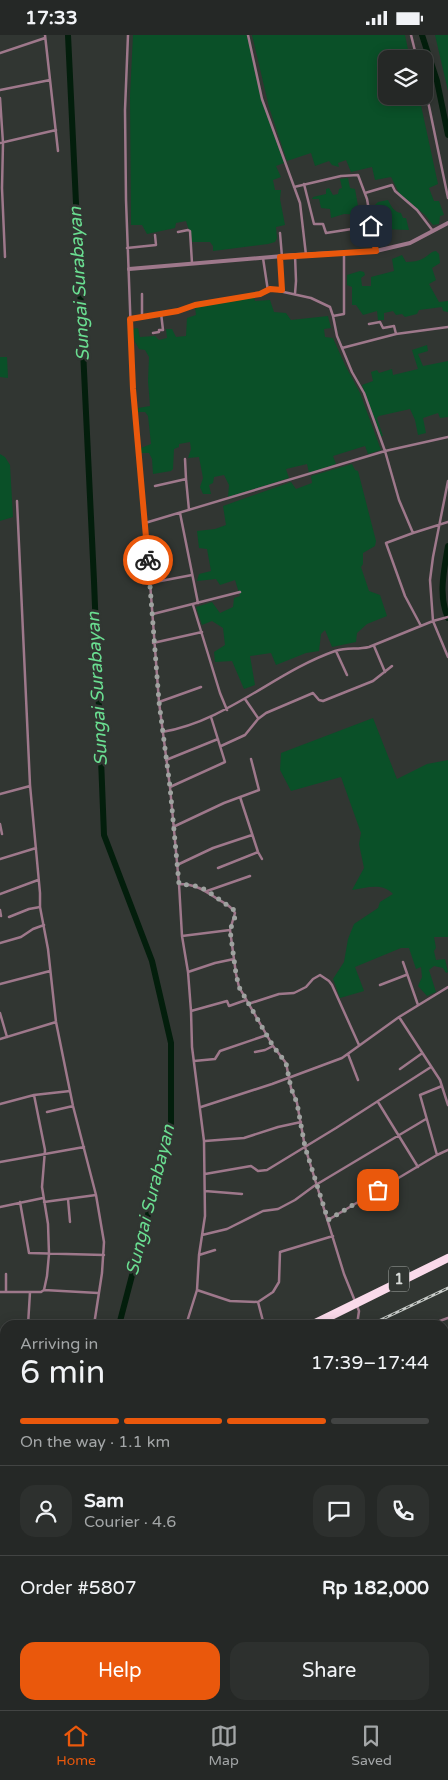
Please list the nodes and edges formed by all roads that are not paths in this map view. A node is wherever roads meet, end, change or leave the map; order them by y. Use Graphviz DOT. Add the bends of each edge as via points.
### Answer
graph roads {
  1 [pos="128,35"];
  2 [pos="248,35"];
  3 [pos="411,35"];
  4 [pos="45,37"];
  5 [pos="415,50"];
  6 [pos="0,53"];
  7 [pos="50,80"];
  8 [pos="0,89"];
  9 [pos="0,98"];
  10 [pos="429,105"];
  11 [pos="56,130"];
  12 [pos="2,143"];
  13 [pos="58,151"];
  14 [pos="304,184"];
  15 [pos="294,187"];
  16 [pos="1,188"];
  17 [pos="365,193"];
  18 [pos="448,198"];
  19 [pos="448,223"];
  20 [pos="371,226"];
  21 [pos="434,231"];
  22 [pos="178,232"];
  23 [pos="280,233"];
  24 [pos="155,235"];
  25 [pos="127,248"];
  26 [pos="376,251"];
  27 [pos="344,253"];
  28 [pos="295,255"];
  29 [pos="306,255"];
  30 [pos="5,257"];
  31 [pos="281,257"];
  32 [pos="262,259"];
  33 [pos="192,264"];
  34 [pos="128,269"];
  35 [pos="282,290"];
  36 [pos="268,291"];
  37 [pos="142,294"];
  38 [pos="295,294"];
  39 [pos="161,313"];
  40 [pos="333,316"];
  41 [pos="142,317"];
  42 [pos="130,319"];
  43 [pos="369,323"];
  44 [pos="448,327"];
  45 [pos="153,333"];
  46 [pos="396,334"];
  47 [pos="342,348"];
  48 [pos="448,437"];
  49 [pos="385,451"];
  50 [pos="185,459"];
  51 [pos="186,479"];
  52 [pos="448,481"];
  53 [pos="155,486"];
  54 [pos="17,501"];
  55 [pos="189,510"];
  56 [pos="180,513"];
  57 [pos="447,522"];
  58 [pos="146,523"];
  59 [pos="440,523"];
  60 [pos="413,533"];
  61 [pos="192,575"];
  62 [pos="150,583"];
  63 [pos="240,592"];
  64 [pos="198,603"];
  65 [pos="194,605"];
  66 [pos="153,615"];
  67 [pos="448,617"];
  68 [pos="435,620"];
  69 [pos="420,626"];
  70 [pos="202,632"];
  71 [pos="155,643"];
  72 [pos="374,645"];
  73 [pos="336,651"];
  74 [pos="448,657"];
  75 [pos="392,666"];
  76 [pos="385,672"];
  77 [pos="347,675"];
  78 [pos="201,687"];
  79 [pos="245,699"];
  80 [pos="160,702"];
  81 [pos="227,710"];
  82 [pos="211,717"];
  83 [pos="258,719"];
  84 [pos="164,732"];
  85 [pos="218,739"];
  86 [pos="221,746"];
  87 [pos="251,759"];
  88 [pos="167,760"];
  89 [pos="30,785"];
  90 [pos="172,786"];
  91 [pos="0,794"];
  92 [pos="240,797"];
  93 [pos="0,824"];
  94 [pos="173,827"];
  95 [pos="2,834"];
  96 [pos="252,835"];
  97 [pos="36,848"];
  98 [pos="258,852"];
  99 [pos="0,859"];
  100 [pos="262,859"];
  101 [pos="177,865"];
  102 [pos="218,868"];
  103 [pos="250,876"];
  104 [pos="39,880"];
  105 [pos="179,884"];
  106 [pos="207,891"];
  107 [pos="0,894"];
  108 [pos="40,907"];
  109 [pos="0,910"];
  110 [pos="2,916"];
  111 [pos="9,917"];
  112 [pos="44,925"];
  113 [pos="230,930"];
  114 [pos="182,936"];
  115 [pos="0,943"];
  116 [pos="234,959"];
  117 [pos="403,962"];
  118 [pos="50,971"];
  119 [pos="188,972"];
  120 [pos="406,975"];
  121 [pos="0,984"];
  122 [pos="380,985"];
  123 [pos="448,987"];
  124 [pos="249,1002"];
  125 [pos="418,1005"];
  126 [pos="191,1011"];
  127 [pos="0,1013"];
  128 [pos="398,1017"];
  129 [pos="56,1022"];
  130 [pos="267,1035"];
  131 [pos="7,1037"];
  132 [pos="0,1039"];
  133 [pos="359,1045"];
  134 [pos="273,1046"];
  135 [pos="255,1051"];
  136 [pos="348,1054"];
  137 [pos="421,1054"];
  138 [pos="194,1061"];
  139 [pos="431,1067"];
  140 [pos="400,1069"];
  141 [pos="289,1077"];
  142 [pos="358,1080"];
  143 [pos="442,1086"];
  144 [pos="70,1091"];
  145 [pos="34,1095"];
  146 [pos="377,1102"];
  147 [pos="0,1104"];
  148 [pos="448,1105"];
  149 [pos="73,1106"];
  150 [pos="201,1107"];
  151 [pos="47,1112"];
  152 [pos="426,1119"];
  153 [pos="299,1122"];
  154 [pos="398,1135"];
  155 [pos="204,1141"];
  156 [pos="84,1147"];
  157 [pos="303,1148"];
  158 [pos="448,1150"];
  159 [pos="44,1155"];
  160 [pos="437,1155"];
  161 [pos="0,1162"];
  162 [pos="418,1167"];
  163 [pos="205,1174"];
  164 [pos="392,1182"];
  165 [pos="314,1186"];
  166 [pos="205,1191"];
  167 [pos="242,1194"];
  168 [pos="96,1195"];
  169 [pos="68,1199"];
  170 [pos="43,1200"];
  171 [pos="20,1202"];
  172 [pos="396,1203"];
  173 [pos="0,1207"];
  174 [pos="328,1220"];
  175 [pos="70,1222"];
  176 [pos="202,1235"];
  177 [pos="331,1236"];
  178 [pos="215,1250"];
  179 [pos="49,1254"];
  180 [pos="104,1255"];
  181 [pos="199,1255"];
  182 [pos="448,1256"];
  183 [pos="448,1260"];
  184 [pos="6,1274"];
  185 [pos="44,1290"];
  186 [pos="197,1290"];
  187 [pos="6,1291"];
  188 [pos="0,1292"];
  189 [pos="30,1292"];
  190 [pos="98,1293"];
  191 [pos="258,1302"];
  192 [pos="352,1304"];
  193 [pos="28,1320"];
  194 [pos="95,1320"];
  195 [pos="188,1320"];
  196 [pos="263,1320"];
  197 [pos="318,1320"];
  198 [pos="325,1320"];
  199 [pos="358,1320"];
  1 -- 25 [label="street" via="125,110"];
  2 -- 15 [label="street" via="262,99"];
  3 -- 5 [label="street"];
  4 -- 6 [label="street"];
  4 -- 7 [label="street"];
  7 -- 8 [label="street"];
  7 -- 11 [label="street"];
  9 -- 12 [label="street"];
  10 -- 18 [label="street"];
  11 -- 12 [label="street"];
  11 -- 13 [label="street"];
  12 -- 16 [label="street"];
  14 -- 15 [label="street"];
  14 -- 17 [label="street" via="356,174"];
  14 -- 20 [label="street" via="314,224 323,224 326,233"];
  15 -- 29 [label="street" via="300,203"];
  16 -- 30 [label="street"];
  17 -- 20 [label="street"];
  17 -- 21 [label="street" via="392,185"];
  19 -- 21 [label="street"];
  20 -- 26 [label="street"];
  21 -- 26 [label="street" via="410,243"];
  22 -- 33 [label="street" via="190,231"];
  23 -- 31 [label="street"];
  24 -- 25 [label="street" via="156,245"];
  25 -- 34 [label="street"];
  26 -- 27 [label="street"];
  27 -- 29 [label="street"];
  27 -- 40 [label="street" via="344,314"];
  28 -- 29 [label="street"];
  28 -- 31 [label="street"];
  28 -- 38 [label="street"];
  31 -- 32 [label="street"];
  31 -- 35 [label="street"];
  32 -- 33 [label="street"];
  32 -- 36 [label="street"];
  33 -- 34 [label="street"];
  34 -- 42 [label="street"];
  35 -- 36 [label="street"];
  35 -- 38 [label="street"];
  36 -- 39 [label="street"];
  37 -- 41 [label="street"];
  38 -- 40 [label="street" via="325,304"];
  39 -- 41 [label="street"];
  39 -- 45 [label="street" via="163,330"];
  40 -- 47 [label="street"];
  41 -- 42 [label="street"];
  42 -- 58 [label="street"];
  43 -- 46 [label="street" via="380,322 383,328 394,326"];
  44 -- 46 [label="street"];
  46 -- 47 [label="street"];
  47 -- 49 [label="street" via="364,393"];
  48 -- 49 [label="street"];
  49 -- 55 [label="street"];
  49 -- 60 [label="street" via="399,500"];
  50 -- 51 [label="street"];
  51 -- 53 [label="street"];
  51 -- 55 [label="street"];
  52 -- 59 [label="street"];
  54 -- 89 [label="street"];
  55 -- 56 [label="street"];
  56 -- 58 [label="street"];
  56 -- 61 [label="street"];
  57 -- 59 [label="street"];
  58 -- 62 [label="street"];
  59 -- 60 [label="street"];
  59 -- 68 [label="street" via="430,570"];
  60 -- 69 [label="street" via="386,543 405,596"];
  61 -- 62 [label="street"];
  61 -- 64 [label="street"];
  62 -- 66 [label="street"];
  63 -- 64 [label="street"];
  64 -- 65 [label="street"];
  65 -- 66 [label="street"];
  65 -- 70 [label="street"];
  66 -- 71 [label="street"];
  67 -- 68 [label="street"];
  68 -- 69 [label="street"];
  68 -- 74 [label="street"];
  69 -- 72 [label="street"];
  70 -- 71 [label="street"];
  70 -- 81 [label="street"];
  71 -- 80 [label="street"];
  72 -- 73 [label="street"];
  72 -- 76 [label="street"];
  73 -- 77 [label="street"];
  73 -- 79 [label="street"];
  75 -- 76 [label="street"];
  76 -- 83 [label="street" via="373,681 323,701 313,693"];
  78 -- 80 [label="street"];
  79 -- 81 [label="street"];
  79 -- 83 [label="street"];
  80 -- 84 [label="street"];
  81 -- 82 [label="street"];
  82 -- 84 [label="street"];
  82 -- 85 [label="street"];
  83 -- 86 [label="street" via="245,735"];
  84 -- 88 [label="street"];
  85 -- 86 [label="street"];
  85 -- 88 [label="street"];
  86 -- 90 [label="street" via="225,762"];
  87 -- 92 [label="street" via="259,789"];
  88 -- 90 [label="street"];
  89 -- 91 [label="street"];
  89 -- 97 [label="street"];
  90 -- 94 [label="street"];
  92 -- 94 [label="street"];
  92 -- 96 [label="street"];
  93 -- 95 [label="street"];
  94 -- 101 [label="street"];
  96 -- 98 [label="street"];
  96 -- 101 [label="street"];
  97 -- 99 [label="street"];
  97 -- 104 [label="street"];
  98 -- 100 [label="street"];
  98 -- 102 [label="street"];
  101 -- 105 [label="street"];
  103 -- 106 [label="street"];
  104 -- 107 [label="street"];
  104 -- 108 [label="street"];
  105 -- 106 [label="street"];
  105 -- 114 [label="street"];
  106 -- 113 [label="street" via="234,910"];
  108 -- 111 [label="street"];
  108 -- 112 [label="street"];
  109 -- 110 [label="street"];
  112 -- 115 [label="street"];
  112 -- 118 [label="street"];
  113 -- 114 [label="street"];
  113 -- 116 [label="street"];
  114 -- 119 [label="street"];
  116 -- 119 [label="street"];
  116 -- 124 [label="street" via="239,987"];
  117 -- 120 [label="street"];
  118 -- 121 [label="street"];
  118 -- 129 [label="street"];
  119 -- 126 [label="street"];
  120 -- 122 [label="street"];
  120 -- 125 [label="street"];
  123 -- 125 [label="street"];
  124 -- 126 [label="street" via="230,1005 227,1001"];
  124 -- 130 [label="street"];
  124 -- 133 [label="street" via="294,993 320,975 332,985"];
  125 -- 128 [label="street"];
  126 -- 138 [label="street"];
  127 -- 131 [label="street"];
  128 -- 133 [label="street"];
  128 -- 137 [label="street"];
  129 -- 131 [label="street"];
  129 -- 144 [label="street"];
  130 -- 134 [label="street"];
  130 -- 138 [label="street" via="220,1051 216,1058"];
  131 -- 132 [label="street"];
  133 -- 136 [label="street"];
  134 -- 135 [label="street"];
  134 -- 141 [label="street" via="286,1063"];
  136 -- 141 [label="street"];
  136 -- 142 [label="street"];
  137 -- 139 [label="street"];
  137 -- 140 [label="street"];
  138 -- 150 [label="street"];
  139 -- 143 [label="street"];
  139 -- 146 [label="street"];
  141 -- 150 [label="street"];
  141 -- 153 [label="street"];
  143 -- 148 [label="street"];
  143 -- 152 [label="street" via="420,1095"];
  144 -- 145 [label="street"];
  144 -- 149 [label="street"];
  145 -- 147 [label="street"];
  145 -- 159 [label="street"];
  146 -- 154 [label="street"];
  146 -- 157 [label="street"];
  149 -- 151 [label="street"];
  149 -- 156 [label="street"];
  150 -- 155 [label="street"];
  152 -- 154 [label="street"];
  152 -- 160 [label="street"];
  153 -- 155 [label="street" via="244,1138"];
  153 -- 157 [label="street"];
  154 -- 162 [label="street"];
  154 -- 165 [label="street"];
  155 -- 163 [label="street"];
  156 -- 159 [label="street"];
  156 -- 168 [label="street"];
  157 -- 163 [label="street" via="267,1170 258,1171 251,1166"];
  157 -- 165 [label="street"];
  158 -- 160 [label="street"];
  159 -- 161 [label="street"];
  159 -- 170 [label="street"];
  160 -- 162 [label="street"];
  162 -- 164 [label="street"];
  163 -- 166 [label="street"];
  164 -- 172 [label="street"];
  164 -- 174 [label="street"];
  165 -- 174 [label="street"];
  165 -- 176 [label="street" via="278,1209 263,1211 226,1229"];
  166 -- 167 [label="street"];
  166 -- 176 [label="street"];
  168 -- 169 [label="street"];
  168 -- 180 [label="street"];
  169 -- 170 [label="street"];
  169 -- 175 [label="street"];
  170 -- 171 [label="street"];
  170 -- 179 [label="street"];
  171 -- 173 [label="street"];
  171 -- 179 [label="street" via="28,1252"];
  174 -- 177 [label="street"];
  176 -- 181 [label="street"];
  177 -- 191 [label="street" via="280,1253 279,1282 273,1292"];
  177 -- 192 [label="street"];
  178 -- 181 [label="street"];
  179 -- 180 [label="street"];
  179 -- 185 [label="street"];
  180 -- 190 [label="street"];
  181 -- 186 [label="street"];
  182 -- 192 [label="highway, 1"];
  183 -- 192 [label="highway, 1"];
  184 -- 187 [label="street"];
  185 -- 189 [label="street"];
  185 -- 190 [label="street"];
  186 -- 191 [label="street" via="230,1301"];
  186 -- 195 [label="street"];
  187 -- 188 [label="street"];
  187 -- 189 [label="street"];
  189 -- 193 [label="street"];
  190 -- 194 [label="street"];
  191 -- 196 [label="street"];
  192 -- 197 [label="highway, 1"];
  192 -- 198 [label="highway, 1"];
  192 -- 199 [label="street" via="359,1311"];
}
